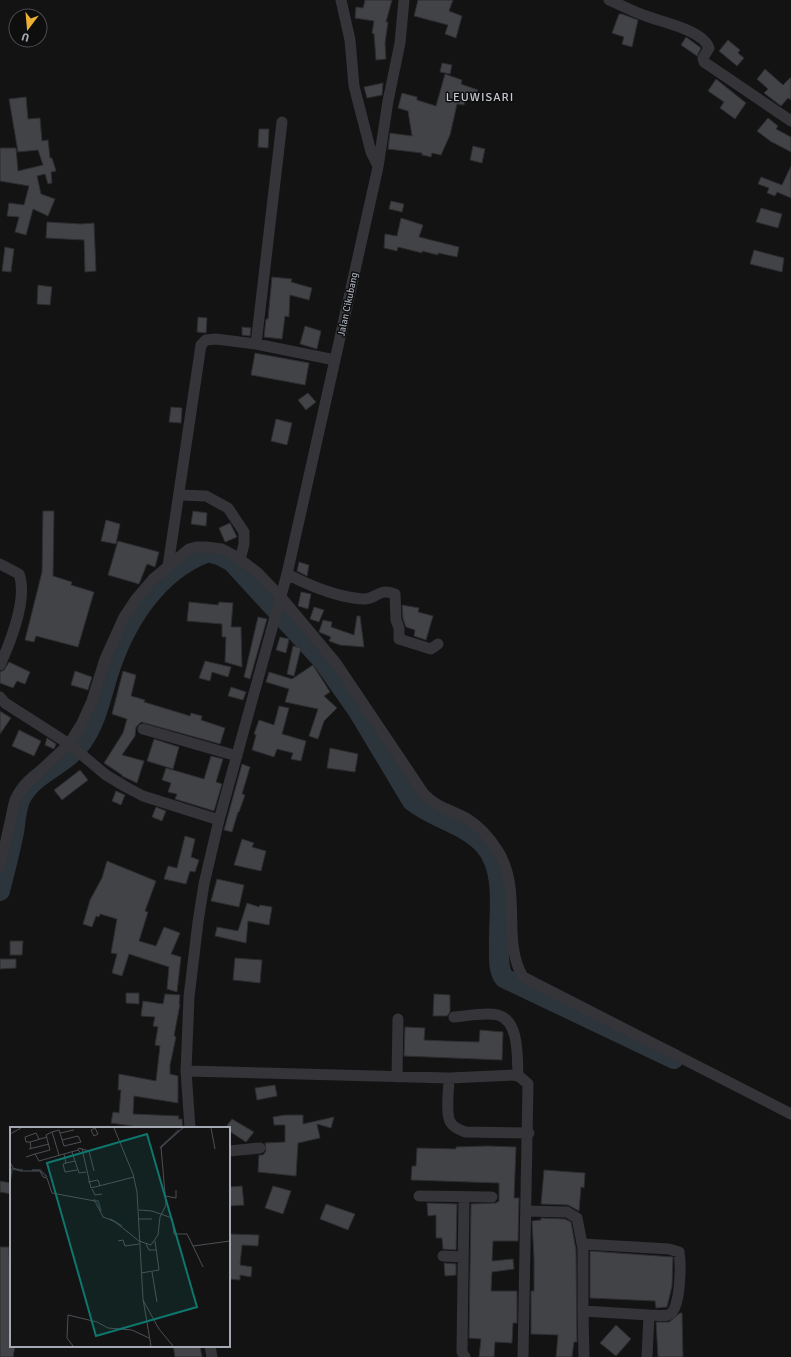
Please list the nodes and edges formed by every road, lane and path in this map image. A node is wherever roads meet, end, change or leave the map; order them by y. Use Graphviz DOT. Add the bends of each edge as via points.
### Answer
graph roads {
  1 [pos="340,0"];
  2 [pos="404,0"];
  3 [pos="609,0"];
  4 [pos="791,121"];
  5 [pos="282,122"];
  6 [pos="378,167"];
  7 [pos="256,344"];
  8 [pos="335,360"];
  9 [pos="179,494"];
  10 [pos="240,560"];
  11 [pos="0,564"];
  12 [pos="168,566"];
  13 [pos="287,574"];
  14 [pos="280,602"];
  15 [pos="438,644"];
  16 [pos="0,665"];
  17 [pos="0,697"];
  18 [pos="143,729"];
  19 [pos="75,748"];
  20 [pos="237,756"];
  21 [pos="219,820"];
  22 [pos="0,867"];
  23 [pos="454,1017"];
  24 [pos="398,1019"];
  25 [pos="186,1071"];
  26 [pos="518,1076"];
  27 [pos="397,1077"];
  28 [pos="449,1078"];
  29 [pos="791,1114"];
  30 [pos="190,1127"];
  31 [pos="528,1132"];
  32 [pos="260,1148"];
  33 [pos="230,1151"];
  34 [pos="419,1196"];
  35 [pos="464,1197"];
  36 [pos="492,1197"];
  37 [pos="526,1211"];
  38 [pos="583,1244"];
  39 [pos="443,1256"];
  40 [pos="463,1257"];
  41 [pos="583,1311"];
  42 [pos="649,1315"];
  43 [pos="210,1347"];
  44 [pos="212,1357"];
  45 [pos="465,1357"];
  46 [pos="523,1357"];
  47 [pos="584,1357"];
  48 [pos="647,1357"];
  1 -- 6 [label="street" via="350,34 354,86 371,152"];
  2 -- 6 [label="street, Jalan Cikubang" via="400,43"];
  3 -- 4 [label="street" via="700,37 709,48 704,62"];
  5 -- 7 [label="street"];
  6 -- 8 [label="street, Jalan Cikubang"];
  7 -- 8 [label="street"];
  7 -- 9 [label="street" via="216,339 206,340 201,345"];
  8 -- 13 [label="street, Jalan Cikubang"];
  9 -- 10 [label="street" via="206,496 228,508 244,532"];
  9 -- 12 [label="street"];
  10 -- 12 [label="street" via="222,549 206,546 189,550"];
  10 -- 14 [label="street" via="258,573"];
  11 -- 16 [label="street" via="20,574 22,582 12,633"];
  12 -- 19 [label="street" via="144,589 124,617 105,659"];
  13 -- 14 [label="street, Jalan Cikubang"];
  13 -- 15 [label="street" via="316,587 364,599 384,591 395,594 399,639 431,649"];
  14 -- 20 [label="street, Jalan Cikubang"];
  14 -- 29 [label="street" via="336,663 424,794 434,804 478,826 498,850 510,879 515,959 523,977"];
  17 -- 19 [label="street" via="5,703"];
  18 -- 20 [label="street"];
  19 -- 21 [label="street" via="106,775 143,796"];
  19 -- 22 [label="street" via="25,785 17,796"];
  20 -- 21 [label="street, Jalan Cikubang"];
  21 -- 25 [label="street, Jalan Cikubang" via="198,922 189,998"];
  23 -- 26 [label="street" via="497,1015 507,1020 516,1038"];
  24 -- 27 [label="street"];
  25 -- 27 [label="street"];
  25 -- 30 [label="street, Jalan Cikubang"];
  26 -- 28 [label="street"];
  26 -- 31 [label="street" via="528,1084"];
  27 -- 28 [label="street"];
  28 -- 31 [label="street" via="448,1117 456,1128 465,1132"];
  31 -- 37 [label="street"];
  32 -- 33 [label="street"];
  34 -- 35 [label="street"];
  35 -- 36 [label="street"];
  35 -- 40 [label="street"];
  37 -- 38 [label="street" via="567,1212 574,1215"];
  37 -- 46 [label="street"];
  38 -- 41 [label="street"];
  38 -- 42 [label="street" via="679,1252 678,1300 675,1311 669,1315"];
  39 -- 40 [label="street"];
  40 -- 45 [label="street" via="462,1352"];
  41 -- 42 [label="street"];
  41 -- 47 [label="street"];
  42 -- 48 [label="street"];
  43 -- 44 [label="street"];
}
